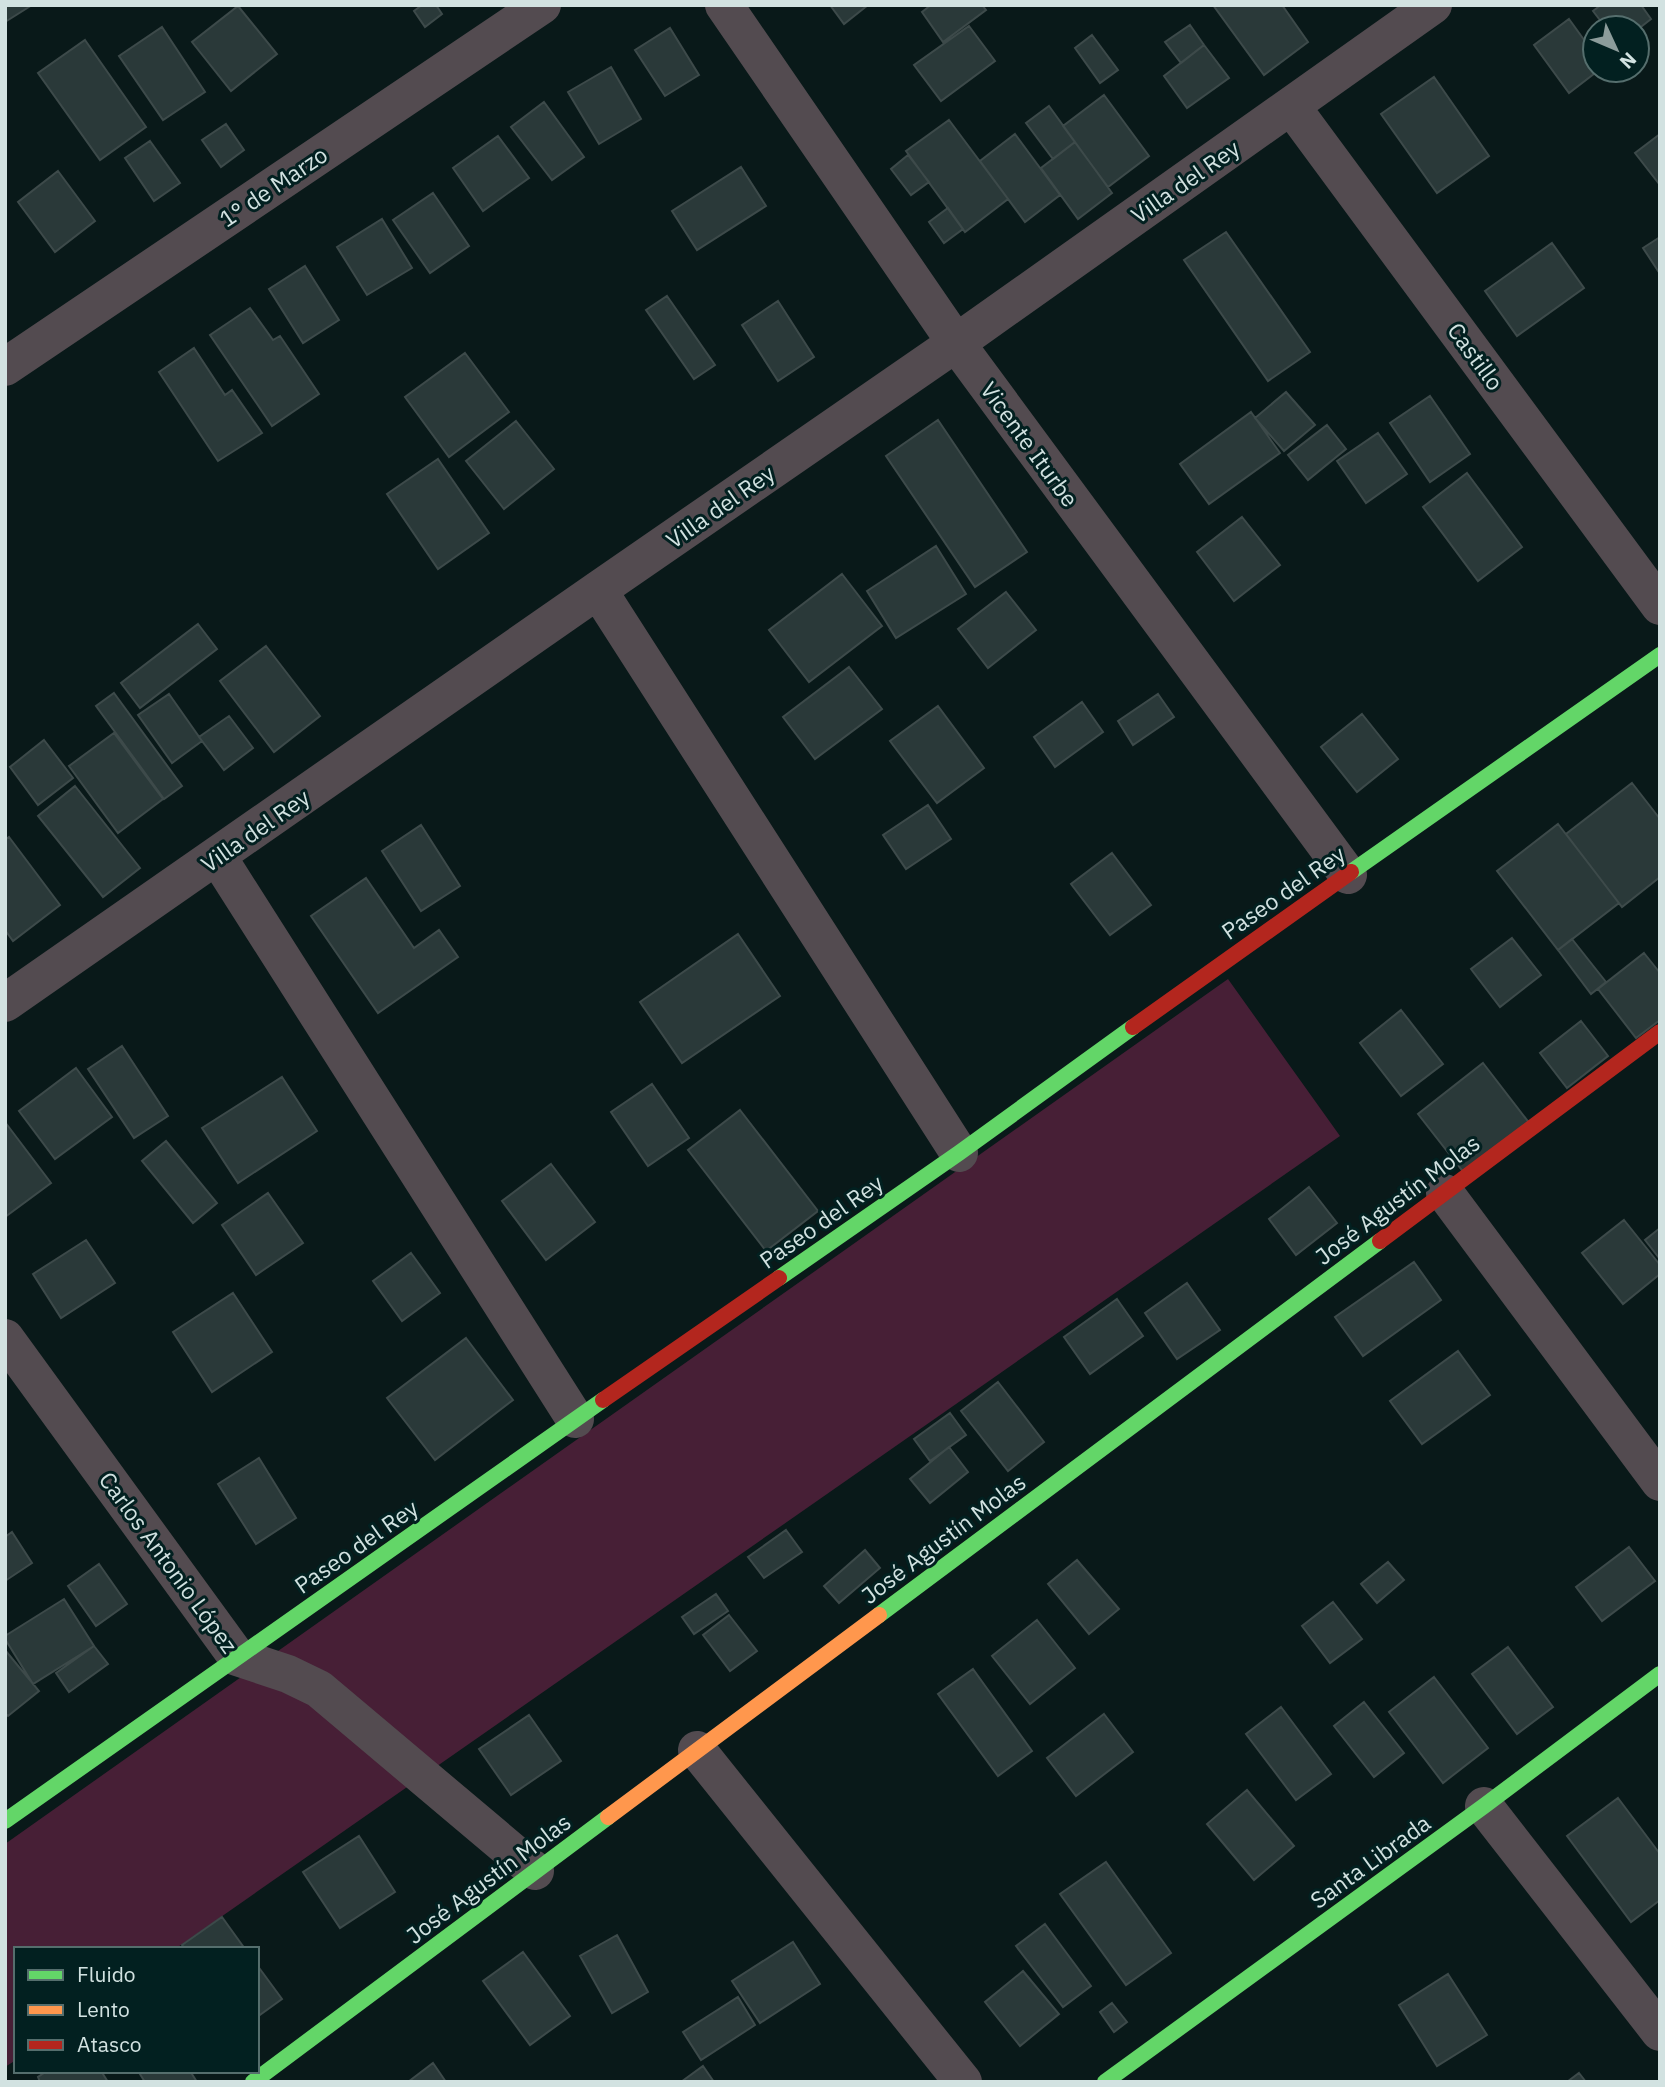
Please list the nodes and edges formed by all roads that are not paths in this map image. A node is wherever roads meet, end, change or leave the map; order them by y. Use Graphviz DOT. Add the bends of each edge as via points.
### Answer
graph roads {
  1 [pos="542,5"];
  2 [pos="724,5"];
  3 [pos="1433,5"];
  4 [pos="1292,106"];
  5 [pos="956,343"];
  6 [pos="5,367"];
  7 [pos="598,590"];
  8 [pos="1660,606"];
  9 [pos="1660,654"];
  10 [pos="217,856"];
  11 [pos="1348,874"];
  12 [pos="5,1003"];
  13 [pos="1660,1032"];
  14 [pos="959,1153"];
  15 [pos="1445,1193"];
  16 [pos="5,1338"];
  17 [pos="575,1419"];
  18 [pos="1660,1482"];
  19 [pos="237,1657"];
  20 [pos="1660,1674"];
  21 [pos="697,1750"];
  22 [pos="1485,1806"];
  23 [pos="5,1821"];
  24 [pos="535,1871"];
  25 [pos="1660,2032"];
  26 [pos="1111,2080"];
  27 [pos="253,2082"];
  28 [pos="963,2082"];
  1 -- 6 [label="street, 1° de Marzo"];
  2 -- 5 [label="street, Vicente Iturbe"];
  3 -- 4 [label="street, Villa del Rey"];
  4 -- 5 [label="street, Villa del Rey"];
  4 -- 8 [label="street, Castillo"];
  5 -- 7 [label="street, Villa del Rey"];
  5 -- 11 [label="street, Vicente Iturbe"];
  7 -- 10 [label="street, Villa del Rey"];
  7 -- 14 [label="street"];
  9 -- 11 [label="street, Paseo del Rey"];
  10 -- 12 [label="street, Villa del Rey"];
  10 -- 17 [label="street"];
  11 -- 14 [label="street, Paseo del Rey"];
  13 -- 15 [label="street, José Agustín Molas"];
  14 -- 17 [label="street, Paseo del Rey"];
  15 -- 18 [label="street"];
  15 -- 21 [label="street, José Agustín Molas"];
  16 -- 19 [label="street, Carlos Antonio López"];
  17 -- 19 [label="street, Paseo del Rey"];
  19 -- 23 [label="street, Paseo del Rey"];
  19 -- 24 [label="street, Carlos Antonio López" via="319,1689"];
  20 -- 22 [label="street, Santa Librada"];
  21 -- 24 [label="street, José Agustín Molas"];
  21 -- 28 [label="street"];
  22 -- 25 [label="street"];
  22 -- 26 [label="street, Santa Librada"];
  24 -- 27 [label="street, José Agustín Molas"];
}
